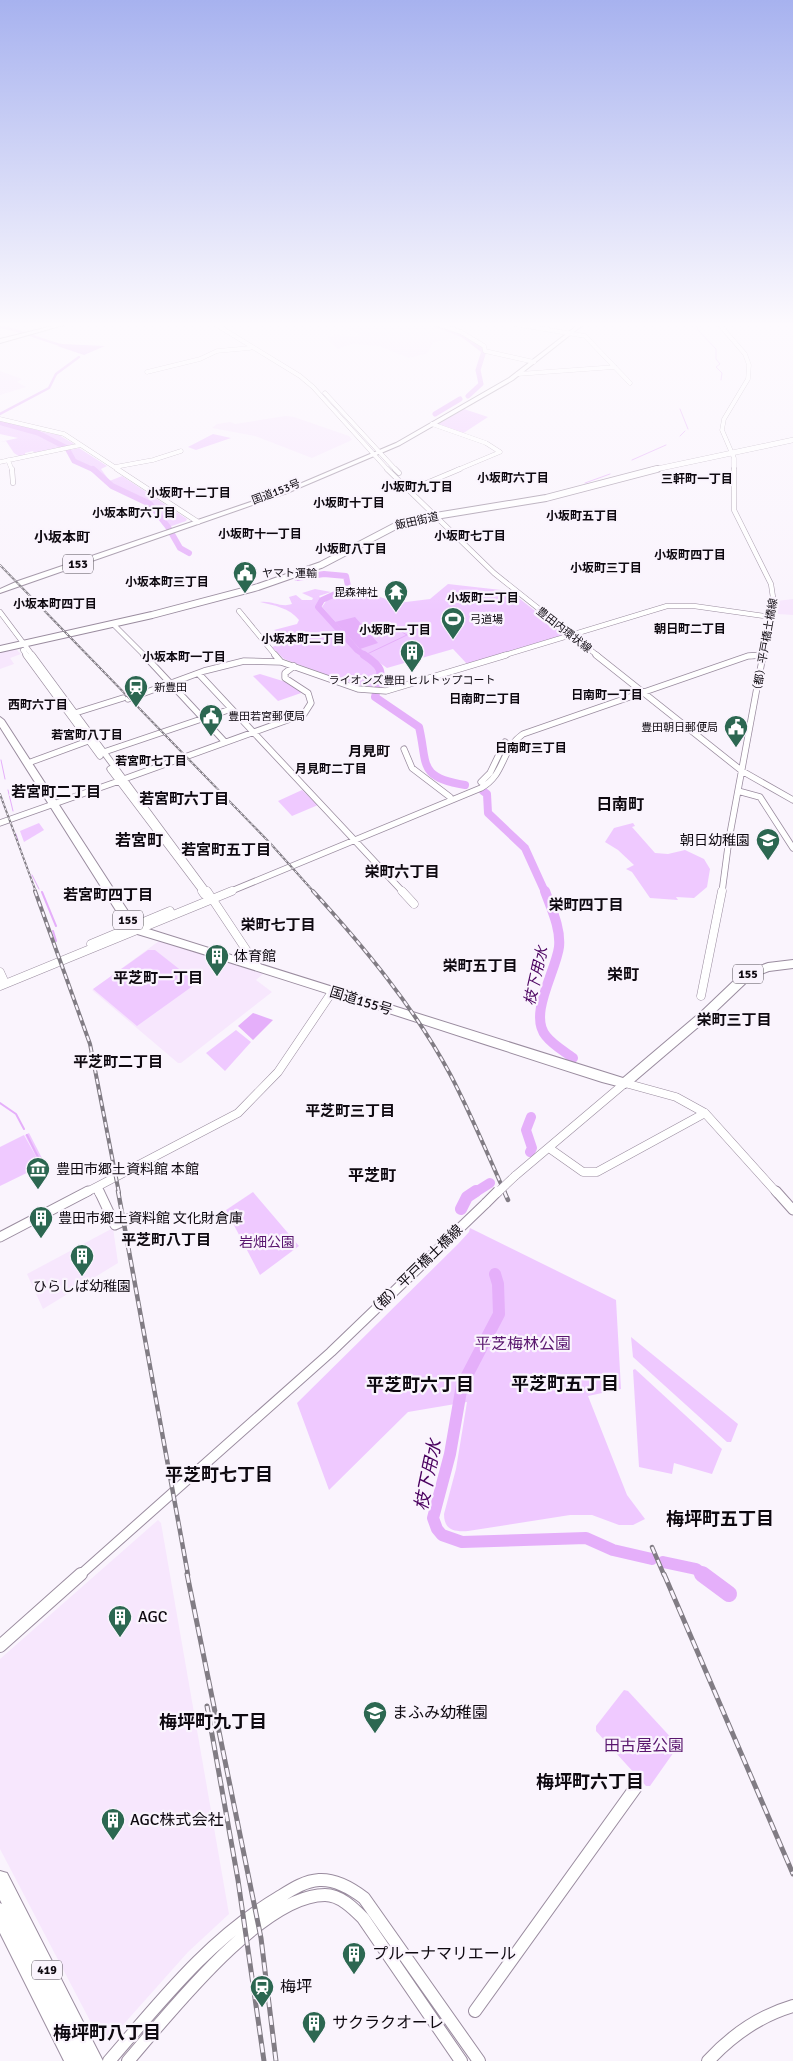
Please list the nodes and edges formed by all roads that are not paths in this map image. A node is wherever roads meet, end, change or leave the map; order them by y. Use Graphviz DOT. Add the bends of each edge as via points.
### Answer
graph roads {
  1 [pos="6,420"];
  2 [pos="345,420"];
  3 [pos="348,420"];
  4 [pos="439,420"];
  5 [pos="724,420"];
  6 [pos="432,424"];
  7 [pos="793,440"];
  8 [pos="81,445"];
  9 [pos="181,450"];
  10 [pos="375,452"];
  11 [pos="733,452"];
  12 [pos="8,460"];
  13 [pos="0,462"];
  14 [pos="116,467"];
  15 [pos="13,483"];
  16 [pos="412,490"];
  17 [pos="437,515"];
  18 [pos="196,521"];
  19 [pos="0,589"];
  20 [pos="239,611"];
  21 [pos="0,612"];
  22 [pos="771,617"];
  23 [pos="113,624"];
  24 [pos="574,635"];
  25 [pos="23,644"];
  26 [pos="0,650"];
  27 [pos="763,655"];
  28 [pos="281,662"];
  29 [pos="294,666"];
  30 [pos="199,674"];
  31 [pos="172,683"];
  32 [pos="645,692"];
  33 [pos="231,709"];
  34 [pos="74,715"];
  35 [pos="203,718"];
  36 [pos="0,720"];
  37 [pos="253,732"];
  38 [pos="90,738"];
  39 [pos="226,742"];
  40 [pos="404,749"];
  41 [pos="104,752"];
  42 [pos="28,762"];
  43 [pos="743,769"];
  44 [pos="121,780"];
  45 [pos="738,791"];
  46 [pos="793,796"];
  47 [pos="450,797"];
  48 [pos="793,800"];
  49 [pos="53,804"];
  50 [pos="0,823"];
  51 [pos="353,839"];
  52 [pos="793,848"];
  53 [pos="210,899"];
  54 [pos="414,904"];
  55 [pos="136,928"];
  56 [pos="793,964"];
  57 [pos="257,966"];
  58 [pos="2,980"];
  59 [pos="332,992"];
  60 [pos="701,996"];
  61 [pos="625,1082"];
  62 [pos="705,1112"];
  63 [pos="549,1148"];
  64 [pos="97,1188"];
  65 [pos="793,1210"];
  66 [pos="130,1218"];
  67 [pos="0,1237"];
  68 [pos="0,1646"];
  69 [pos="636,1787"];
  70 [pos="0,1880"];
  71 [pos="0,1913"];
  72 [pos="793,2006"];
  73 [pos="475,2011"];
  74 [pos="75,2061"];
  75 [pos="94,2061"];
  76 [pos="109,2061"];
  77 [pos="128,2061"];
  78 [pos="461,2061"];
  79 [pos="479,2061"];
  80 [pos="708,2061"];
  1 -- 8 [label="street" via="57,431"];
  2 -- 10 [label="street, 豊田内環状線"];
  3 -- 10 [label="street, 豊田内環状線"];
  4 -- 6 [label="highway, 国道153号 / 153"];
  5 -- 11 [label="street, （都）平戸橋土橋線" via="724,437"];
  6 -- 10 [label="highway, 国道153号 / 153"];
  6 -- 16 [label="street" via="486,443 500,452"];
  7 -- 11 [label="main road, 飯田街道"];
  8 -- 12 [label="street"];
  8 -- 14 [label="street"];
  9 -- 14 [label="street" via="153,460"];
  10 -- 16 [label="street, 豊田内環状線"];
  10 -- 18 [label="highway, 国道153号 / 153" via="285,492"];
  11 -- 17 [label="main road, 飯田街道" via="548,497"];
  11 -- 22 [label="street, （都）平戸橋土橋線" via="734,508 774,592"];
  12 -- 13 [label="street"];
  12 -- 15 [label="street" via="14,472"];
  14 -- 18 [label="street"];
  16 -- 17 [label="street, 豊田内環状線"];
  17 -- 23 [label="main road, 飯田街道" via="388,528 321,565 276,582"];
  17 -- 24 [label="street, 豊田内環状線" via="494,574"];
  18 -- 19 [label="highway, 国道153号 / 153"];
  20 -- 28 [label="street"];
  21 -- 25 [label="street"];
  22 -- 24 [label="street" via="675,605"];
  22 -- 27 [label="street, （都）平戸橋土橋線"];
  23 -- 25 [label="main road, 飯田街道"];
  23 -- 31 [label="street"];
  24 -- 29 [label="street" via="405,686 376,691 343,687"];
  24 -- 32 [label="street, 豊田内環状線"];
  25 -- 26 [label="main road, 飯田街道"];
  25 -- 34 [label="street" via="23,649"];
  27 -- 32 [label="street" via="748,656"];
  27 -- 43 [label="street, （都）平戸橋土橋線"];
  28 -- 29 [label="street"];
  28 -- 30 [label="street" via="248,660"];
  29 -- 37 [label="street" via="286,672 285,678 308,693 311,703 307,711"];
  30 -- 31 [label="street"];
  30 -- 33 [label="street"];
  31 -- 34 [label="street"];
  31 -- 35 [label="street"];
  32 -- 43 [label="street, 豊田内環状線"];
  32 -- 47 [label="street" via="518,733 502,746 487,778"];
  32 -- 51 [label="street" via="524,734 508,746 498,773 484,786"];
  33 -- 35 [label="street"];
  33 -- 37 [label="street"];
  34 -- 38 [label="street"];
  35 -- 39 [label="street"];
  35 -- 41 [label="street"];
  36 -- 42 [label="highway, 155"];
  37 -- 39 [label="street"];
  37 -- 51 [label="street"];
  38 -- 41 [label="street"];
  38 -- 42 [label="street"];
  38 -- 44 [label="street"];
  39 -- 44 [label="street"];
  40 -- 47 [label="street" via="412,768"];
  41 -- 44 [label="street"];
  42 -- 49 [label="highway, 155"];
  43 -- 45 [label="street, （都）平戸橋土橋線"];
  43 -- 46 [label="street"];
  43 -- 48 [label="street"];
  44 -- 49 [label="street"];
  44 -- 53 [label="street"];
  45 -- 52 [label="street" via="760,797"];
  45 -- 60 [label="street, （都）平戸橋土橋線"];
  47 -- 51 [label="street"];
  49 -- 50 [label="street"];
  49 -- 55 [label="highway, 155"];
  51 -- 53 [label="street"];
  51 -- 54 [label="street"];
  53 -- 55 [label="street"];
  53 -- 57 [label="street"];
  55 -- 57 [label="highway, 国道155号 / 155"];
  55 -- 58 [label="street"];
  56 -- 61 [label="highway, 155" via="768,967 747,975"];
  57 -- 59 [label="highway, 国道155号 / 155"];
  59 -- 61 [label="highway, 国道155号 / 155"];
  59 -- 64 [label="street" via="274,1078 244,1108 218,1125"];
  61 -- 62 [label="street" via="676,1097"];
  61 -- 63 [label="street, （都）平戸橋土橋線"];
  62 -- 63 [label="street" via="597,1172 583,1172"];
  62 -- 65 [label="street"];
  63 -- 68 [label="street, （都）平戸橋土橋線, bridge" via="486,1203 331,1352"];
  64 -- 66 [label="street" via="115,1225"];
  64 -- 67 [label="street"];
  69 -- 73 [label="street"];
  70 -- 75 [label="highway, 419"];
  71 -- 74 [label="highway, 419"];
  72 -- 80 [label="street" via="750,2024 722,2045"];
  76 -- 79 [label="street" via="195,1964 235,1927 279,1897 312,1880 346,1885 364,1898"];
  77 -- 78 [label="street" via="242,1937 284,1909 309,1897 325,1895 341,1899 363,1918"];
}
